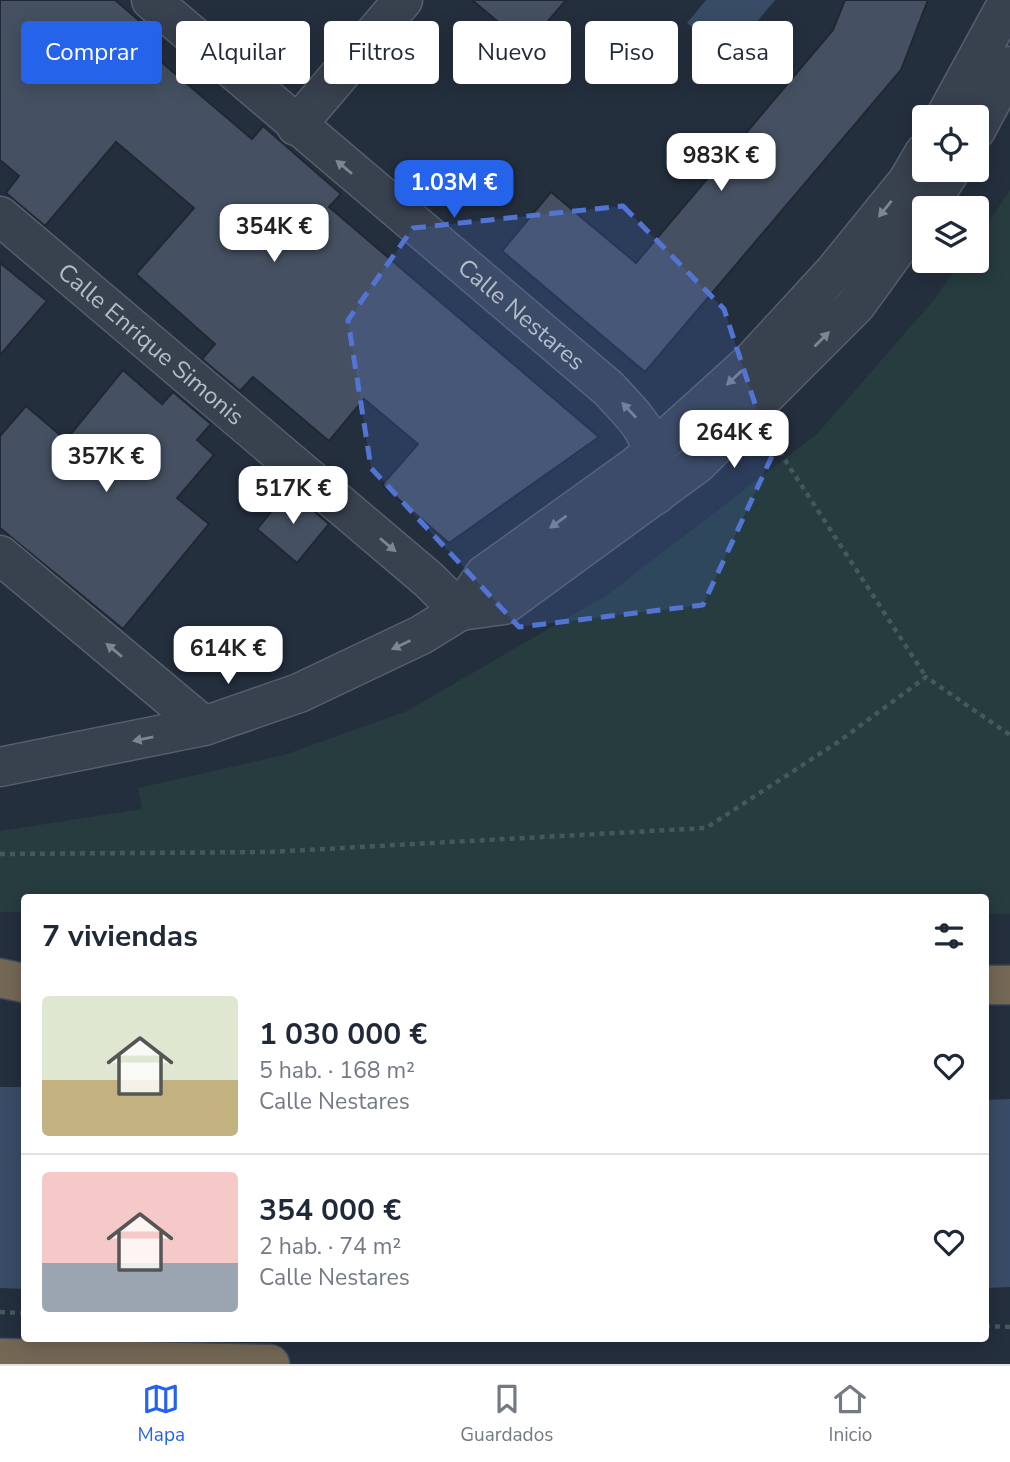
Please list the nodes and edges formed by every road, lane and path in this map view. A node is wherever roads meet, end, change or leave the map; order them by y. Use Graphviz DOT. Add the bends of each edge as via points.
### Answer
graph roads {
  1 [pos="151,0"];
  2 [pos="403,0"];
  3 [pos="1009,0"];
  4 [pos="1010,66"];
  5 [pos="952,105"];
  6 [pos="989,106"];
  7 [pos="296,126"];
  8 [pos="912,173"];
  9 [pos="0,216"];
  10 [pos="912,228"];
  11 [pos="773,442"];
  12 [pos="654,450"];
  13 [pos="656,495"];
  14 [pos="0,555"];
  15 [pos="460,611"];
  16 [pos="926,677"];
  17 [pos="204,726"];
  18 [pos="1010,735"];
  19 [pos="0,768"];
  20 [pos="0,854"];
  21 [pos="0,978"];
  22 [pos="21,982"];
  23 [pos="989,985"];
  24 [pos="1010,985"];
  25 [pos="0,991"];
  26 [pos="21,991"];
  27 [pos="0,1312"];
  28 [pos="21,1312"];
  29 [pos="989,1326"];
  30 [pos="1010,1327"];
  31 [pos="0,1358"];
  32 [pos="270,1364"];
  1 -- 7 [label="street, Calle Nestares"];
  2 -- 7 [label="street"];
  3 -- 5 [label="street"];
  4 -- 6 [label="street"];
  12 -- 7 [label="street, Calle Nestares, one-way" via="643,426 608,388"];
  8 -- 12 [label="street, one-way" via="834,272 752,361"];
  9 -- 15 [label="street, Calle Enrique Simonis, one-way"];
  13 -- 10 [label="street, one-way" via="751,413 856,305"];
  11 -- 16 [label="path"];
  12 -- 13 [label="street, Calle Nestares"];
  12 -- 15 [label="street, one-way" via="484,575"];
  13 -- 15 [label="street" via="505,605"];
  17 -- 14 [label="street, one-way"];
  15 -- 17 [label="street, one-way" via="421,635 299,693"];
  16 -- 18 [label="path"];
  16 -- 20 [label="path" via="838,742 706,828 269,852"];
  17 -- 19 [label="street, one-way"];
  21 -- 22 [label="highway"];
  23 -- 24 [label="highway"];
  25 -- 26 [label="highway"];
  27 -- 28 [label="path"];
  29 -- 30 [label="path"];
  31 -- 32 [label="highway"];
}
